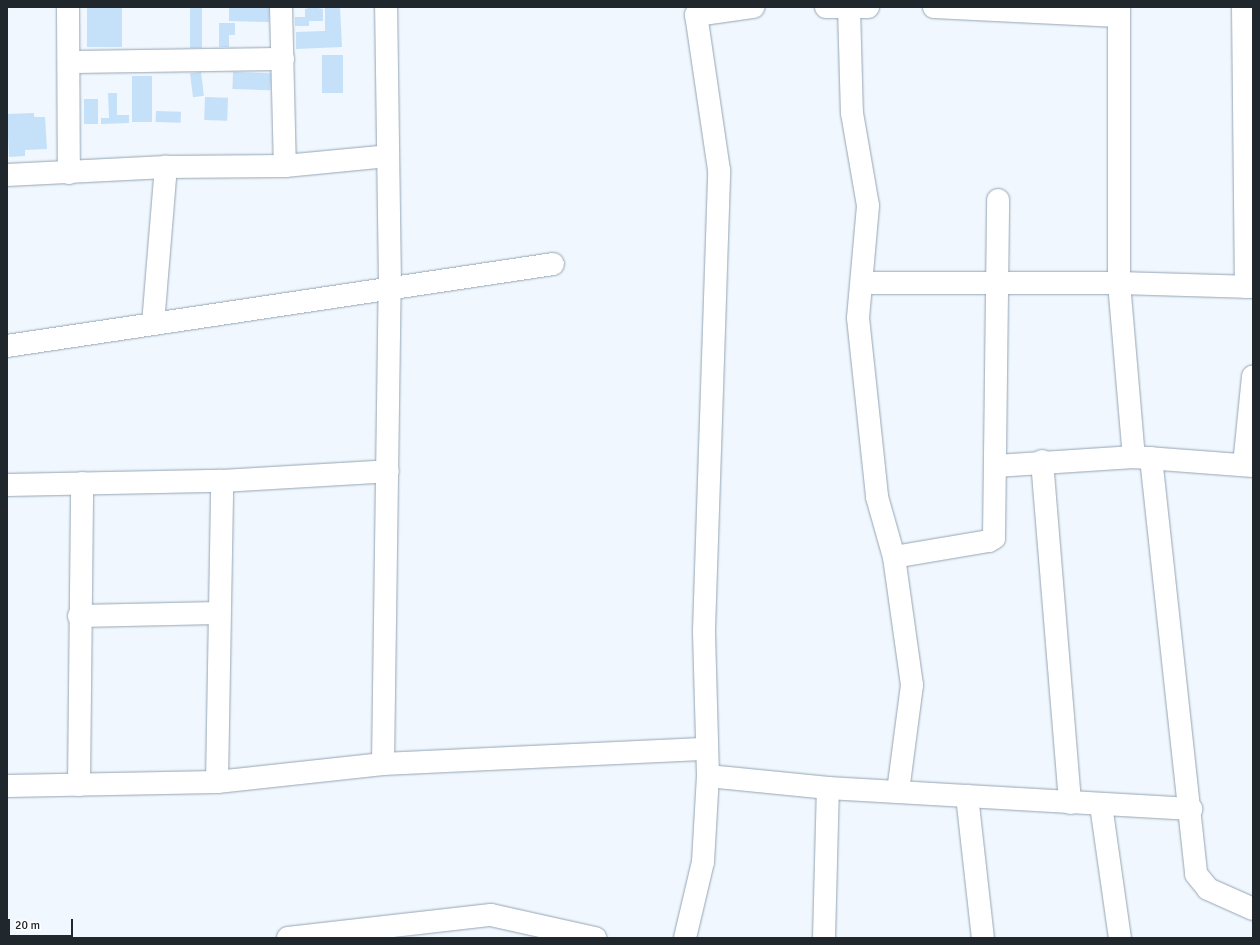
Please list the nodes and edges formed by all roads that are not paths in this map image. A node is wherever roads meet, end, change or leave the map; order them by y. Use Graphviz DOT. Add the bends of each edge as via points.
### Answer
graph roads {
  1 [pos="68,7"];
  2 [pos="281,7"];
  3 [pos="386,7"];
  4 [pos="754,7"];
  5 [pos="826,7"];
  6 [pos="859,7"];
  7 [pos="934,7"];
  8 [pos="1243,7"];
  9 [pos="1118,12"];
  10 [pos="283,59"];
  11 [pos="69,62"];
  12 [pos="388,156"];
  13 [pos="285,166"];
  14 [pos="166,167"];
  15 [pos="69,173"];
  16 [pos="7,175"];
  17 [pos="998,200"];
  18 [pos="553,264"];
  19 [pos="862,283"];
  20 [pos="996,283"];
  21 [pos="1119,283"];
  22 [pos="390,286"];
  23 [pos="1249,287"];
  24 [pos="153,324"];
  25 [pos="7,346"];
  26 [pos="1253,376"];
  27 [pos="1142,458"];
  28 [pos="1042,461"];
  29 [pos="1249,465"];
  30 [pos="996,466"];
  31 [pos="388,471"];
  32 [pos="222,481"];
  33 [pos="82,483"];
  34 [pos="7,485"];
  35 [pos="894,557"];
  36 [pos="218,613"];
  37 [pos="79,616"];
  38 [pos="708,749"];
  39 [pos="383,764"];
  40 [pos="708,776"];
  41 [pos="217,782"];
  42 [pos="79,785"];
  43 [pos="7,786"];
  44 [pos="828,788"];
  45 [pos="898,792"];
  46 [pos="967,796"];
  47 [pos="1070,803"];
  48 [pos="1101,805"];
  49 [pos="1191,810"];
  50 [pos="1253,909"];
  51 [pos="378,933"];
  52 [pos="288,938"];
  53 [pos="595,938"];
  54 [pos="685,938"];
  55 [pos="824,938"];
  56 [pos="983,938"];
  57 [pos="1120,938"];
  1 -- 11 [label="street"];
  2 -- 10 [label="street"];
  3 -- 12 [label="street"];
  4 -- 38 [label="street" via="696,15 719,170 704,630"];
  5 -- 6 [label="street"];
  6 -- 19 [label="street" via="852,113 868,206"];
  7 -- 9 [label="street"];
  8 -- 23 [label="street"];
  9 -- 21 [label="street"];
  10 -- 11 [label="street"];
  10 -- 13 [label="street"];
  11 -- 15 [label="street"];
  12 -- 13 [label="street"];
  12 -- 22 [label="street"];
  13 -- 14 [label="street"];
  14 -- 15 [label="street"];
  14 -- 24 [label="street"];
  15 -- 16 [label="street"];
  17 -- 20 [label="street"];
  18 -- 22 [label="street"];
  19 -- 20 [label="street"];
  19 -- 35 [label="street" via="858,318 875,484"];
  20 -- 21 [label="street"];
  20 -- 30 [label="street"];
  21 -- 23 [label="street"];
  21 -- 27 [label="street"];
  22 -- 24 [label="street"];
  22 -- 31 [label="street"];
  24 -- 25 [label="street"];
  26 -- 29 [label="street"];
  27 -- 28 [label="street"];
  27 -- 29 [label="street"];
  27 -- 49 [label="street"];
  28 -- 30 [label="street"];
  28 -- 47 [label="street"];
  30 -- 35 [label="street" via="994,538 990,541"];
  31 -- 32 [label="street"];
  31 -- 39 [label="street"];
  32 -- 33 [label="street"];
  32 -- 36 [label="street"];
  33 -- 34 [label="street"];
  33 -- 37 [label="street"];
  35 -- 45 [label="street" via="912,685"];
  36 -- 37 [label="street"];
  36 -- 41 [label="street"];
  37 -- 42 [label="street"];
  38 -- 39 [label="street"];
  38 -- 40 [label="street"];
  39 -- 41 [label="street"];
  40 -- 44 [label="street"];
  40 -- 54 [label="street" via="703,862"];
  41 -- 42 [label="street"];
  42 -- 43 [label="street"];
  44 -- 45 [label="street"];
  44 -- 55 [label="street"];
  45 -- 46 [label="street"];
  46 -- 47 [label="street"];
  46 -- 56 [label="street"];
  47 -- 48 [label="street"];
  48 -- 49 [label="street"];
  48 -- 57 [label="street"];
  49 -- 50 [label="street" via="1196,874 1200,882 1208,889"];
  51 -- 52 [label="street"];
  51 -- 53 [label="street" via="491,915"];
}
